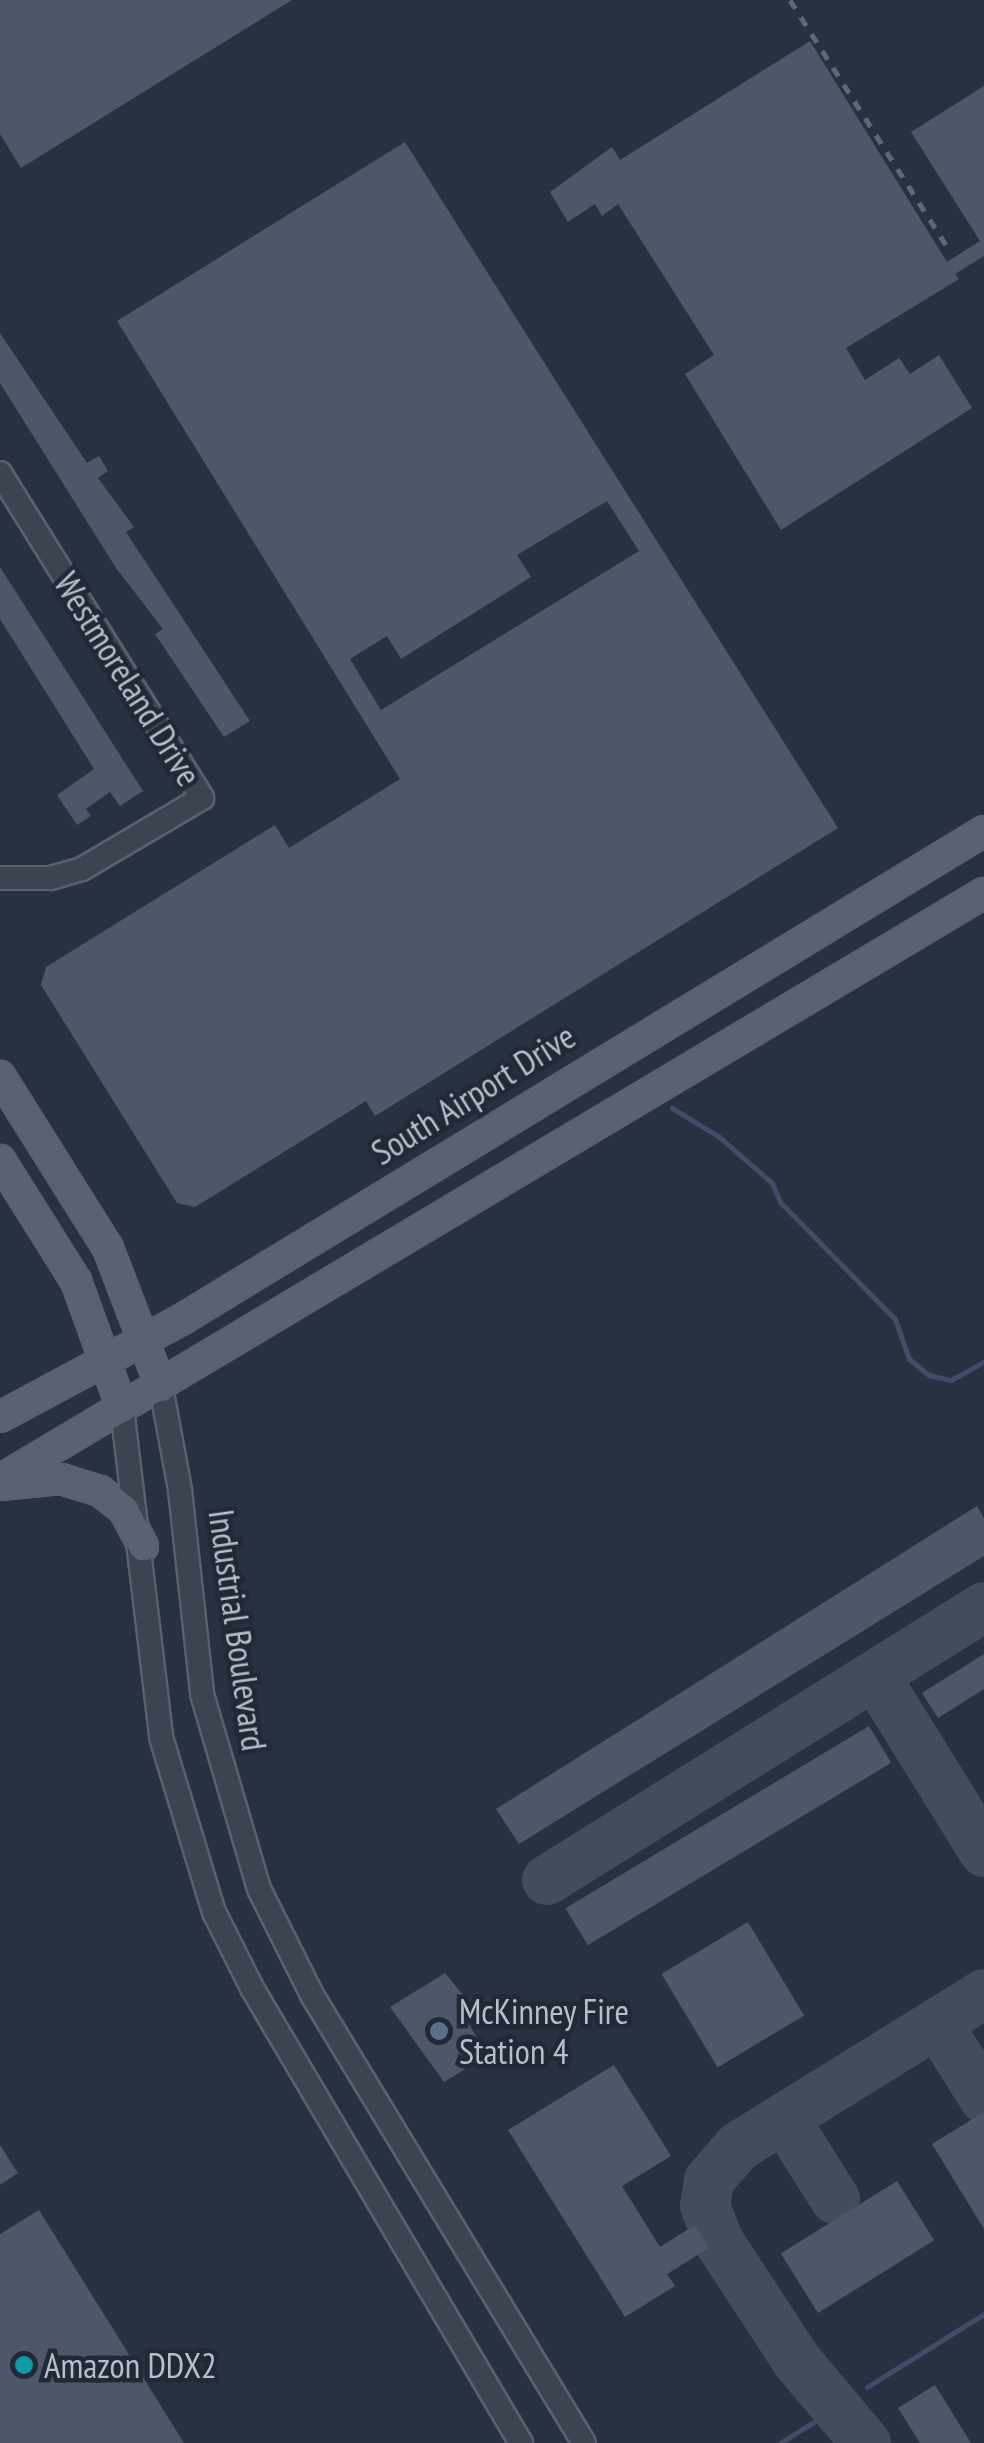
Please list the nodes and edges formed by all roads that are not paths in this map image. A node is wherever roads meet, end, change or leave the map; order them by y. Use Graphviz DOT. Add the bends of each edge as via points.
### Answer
graph roads {
  1 [pos="0,473"];
  2 [pos="984,831"];
  3 [pos="0,878"];
  4 [pos="984,893"];
  5 [pos="0,1076"];
  6 [pos="0,1160"];
  7 [pos="145,1337"];
  8 [pos="107,1356"];
  9 [pos="162,1387"];
  10 [pos="122,1408"];
  11 [pos="0,1417"];
  12 [pos="0,1482"];
  13 [pos="143,1546"];
  14 [pos="521,2443"];
  15 [pos="584,2443"];
  1 -- 3 [label="street, Westmoreland Drive" via="202,798 66,875"];
  2 -- 7 [label="main road, South Airport Drive"];
  4 -- 9 [label="main road"];
  5 -- 7 [label="main road, Industrial Boulevard" via="96,1224"];
  6 -- 8 [label="main road" via="64,1258"];
  7 -- 8 [label="main road, South Airport Drive"];
  7 -- 9 [label="main road, Industrial Boulevard"];
  8 -- 10 [label="main road"];
  8 -- 11 [label="main road, South Airport Drive"];
  9 -- 10 [label="main road"];
  9 -- 15 [label="street, Industrial Boulevard" via="202,1694 259,1888 312,1995"];
  10 -- 12 [label="main road"];
  10 -- 13 [label="street"];
  12 -- 13 [label="main road" via="61,1479 100,1490 124,1510"];
  13 -- 14 [label="street" via="161,1737 214,1912 252,1988"];
}
